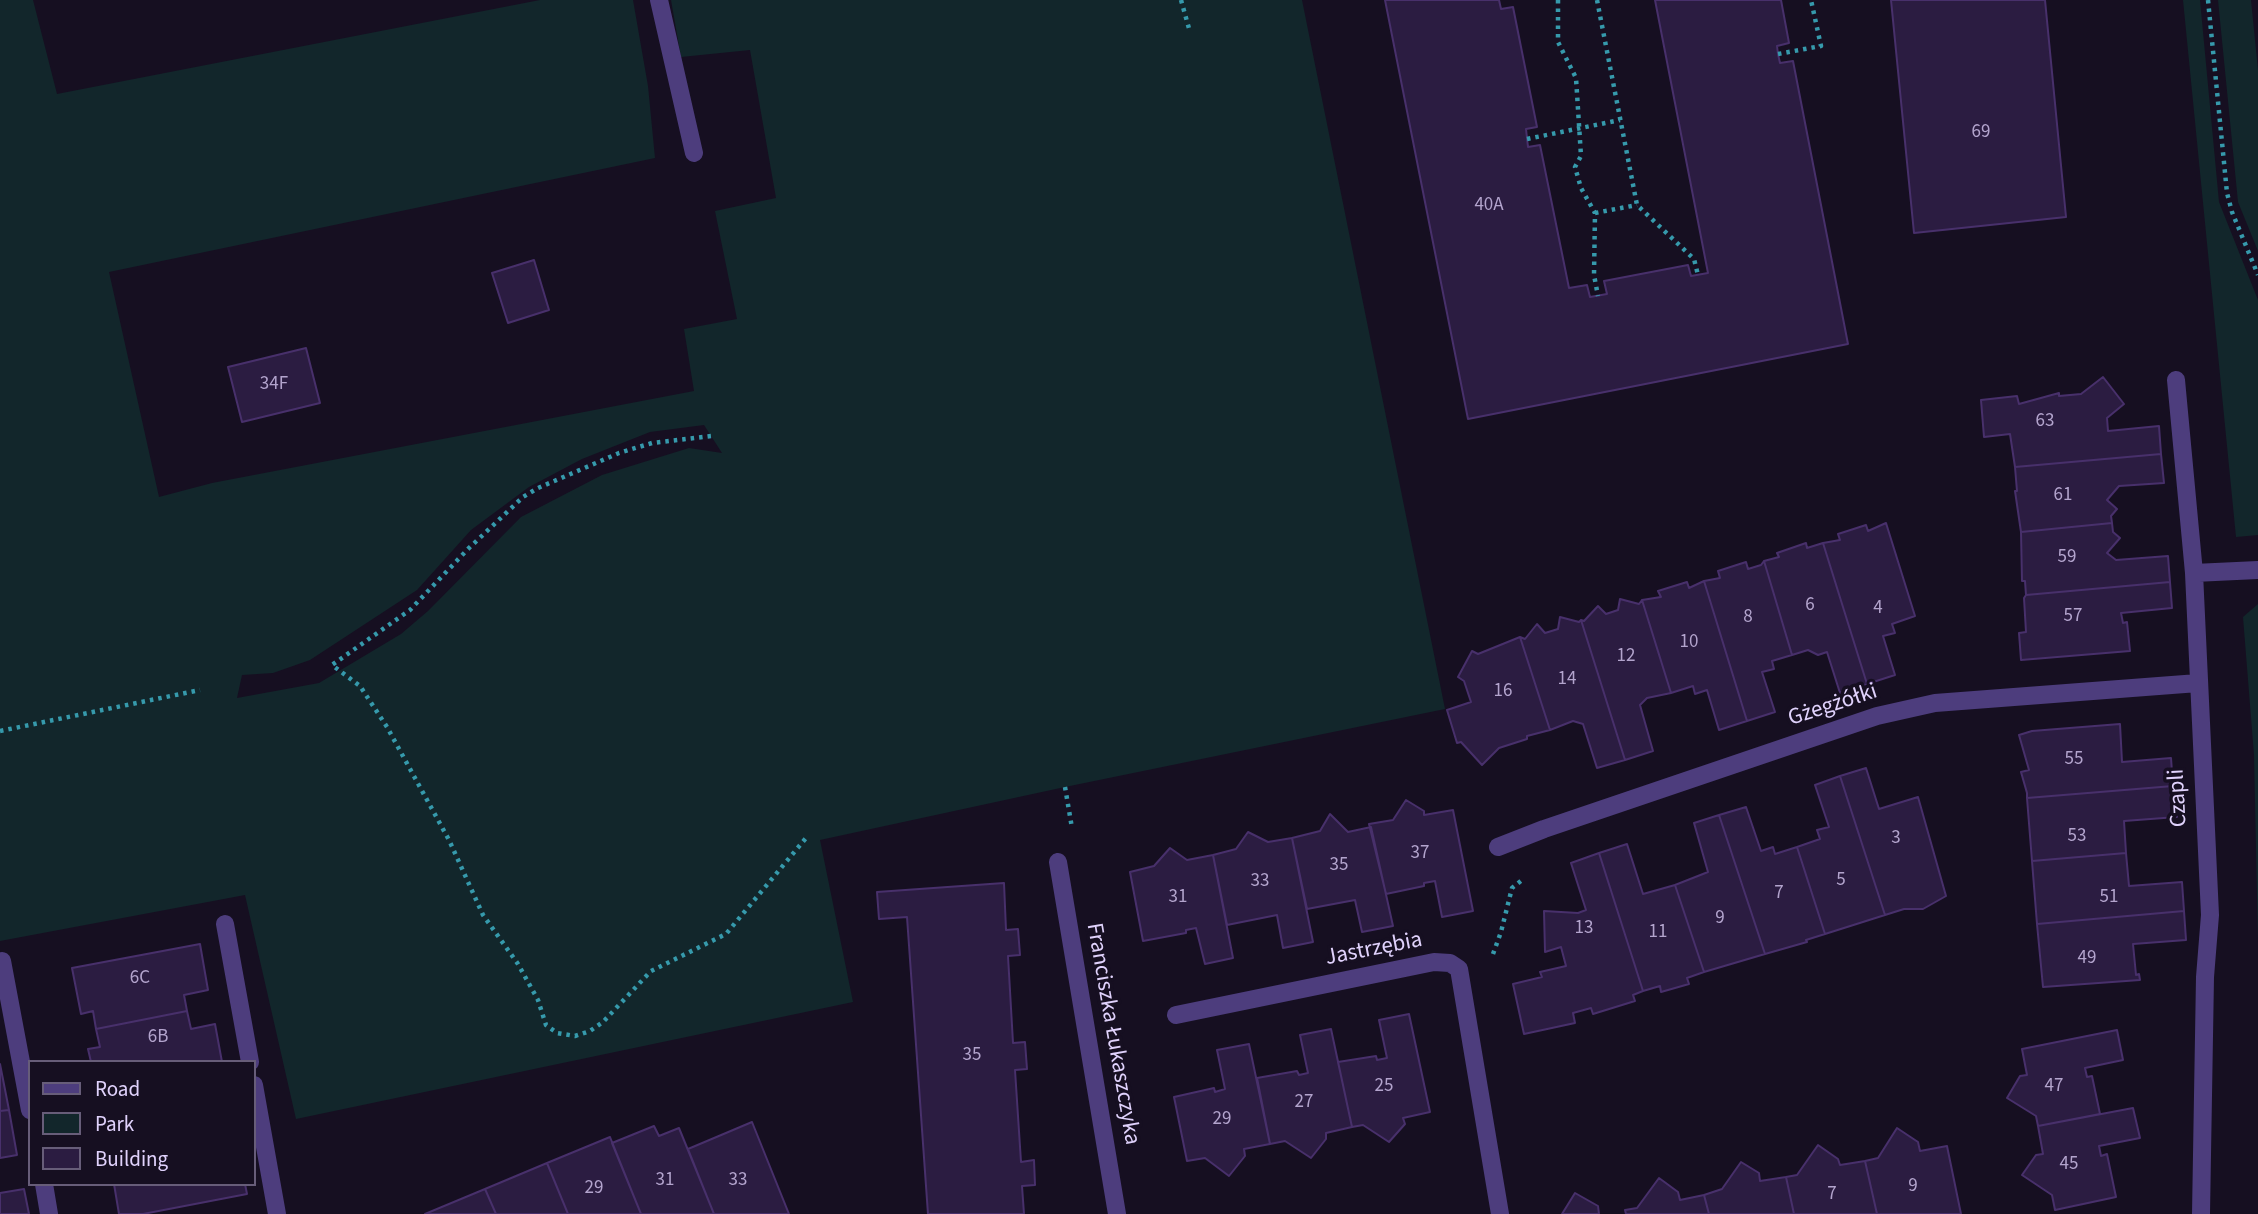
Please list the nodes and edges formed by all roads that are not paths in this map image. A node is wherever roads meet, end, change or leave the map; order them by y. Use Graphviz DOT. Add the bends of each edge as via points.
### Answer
graph roads {
  1 [pos="659,0"];
  2 [pos="694,153"];
  3 [pos="2176,380"];
  4 [pos="2258,570"];
  5 [pos="2194,573"];
  6 [pos="2197,682"];
  7 [pos="1499,847"];
  8 [pos="1058,862"];
  9 [pos="225,923"];
  10 [pos="2,961"];
  11 [pos="1177,1015"];
  12 [pos="250,1060"];
  13 [pos="256,1096"];
  14 [pos="28,1099"];
  15 [pos="44,1186"];
  16 [pos="49,1214"];
  17 [pos="277,1214"];
  18 [pos="1117,1214"];
  19 [pos="1500,1214"];
  20 [pos="2201,1214"];
  1 -- 2 [label="street"];
  3 -- 5 [label="street, Czapli"];
  4 -- 5 [label="street"];
  5 -- 6 [label="street, Czapli"];
  6 -- 7 [label="street, Gżegżółki" via="1934,703 1900,711"];
  6 -- 20 [label="street, Czapli" via="2210,915"];
  8 -- 18 [label="street, Franciszka Łukaszczyka"];
  9 -- 12 [label="street"];
  10 -- 14 [label="street"];
  11 -- 19 [label="street, Jastrzębia" via="1434,962 1450,963 1459,969"];
  13 -- 17 [label="street"];
  15 -- 16 [label="street"];
}
